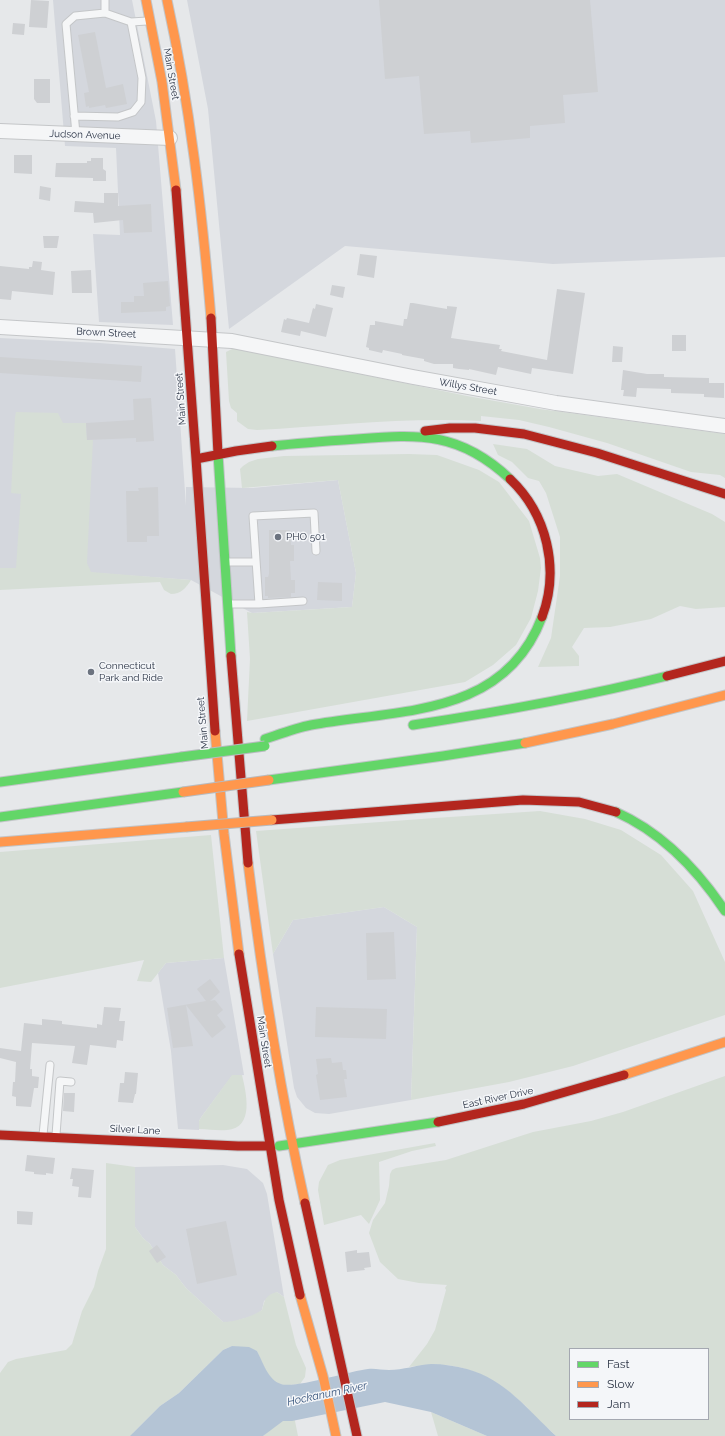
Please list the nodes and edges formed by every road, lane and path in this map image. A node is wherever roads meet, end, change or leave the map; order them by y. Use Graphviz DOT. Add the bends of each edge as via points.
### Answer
graph roads {
  1 [pos="105,0"];
  2 [pos="146,0"];
  3 [pos="167,0"];
  4 [pos="105,13"];
  5 [pos="149,20"];
  6 [pos="131,22"];
  7 [pos="74,116"];
  8 [pos="0,132"];
  9 [pos="76,134"];
  10 [pos="170,138"];
  11 [pos="0,327"];
  12 [pos="188,338"];
  13 [pos="212,339"];
  14 [pos="203,392"];
  15 [pos="725,426"];
  16 [pos="404,436"];
  17 [pos="218,454"];
  18 [pos="196,458"];
  19 [pos="725,494"];
  20 [pos="316,551"];
  21 [pos="225,562"];
  22 [pos="256,562"];
  23 [pos="304,601"];
  24 [pos="216,603"];
  25 [pos="259,604"];
  26 [pos="725,661"];
  27 [pos="725,695"];
  28 [pos="405,726"];
  29 [pos="265,742"];
  30 [pos="283,743"];
  31 [pos="0,782"];
  32 [pos="0,817"];
  33 [pos="0,842"];
  34 [pos="725,911"];
  35 [pos="725,1042"];
  36 [pos="50,1065"];
  37 [pos="71,1082"];
  38 [pos="0,1135"];
  39 [pos="43,1137"];
  40 [pos="56,1138"];
  41 [pos="292,1144"];
  42 [pos="270,1146"];
  43 [pos="336,1436"];
  44 [pos="357,1436"];
  1 -- 4 [label="lane"];
  2 -- 5 [label="main road, Main Street"];
  3 -- 13 [label="main road, Main Street" via="193,144"];
  4 -- 6 [label="lane"];
  4 -- 7 [label="lane" via="75,16 66,24"];
  5 -- 6 [label="lane"];
  5 -- 10 [label="main road, Main Street" via="161,75"];
  6 -- 7 [label="lane" via="142,78 141,102 132,112 118,117"];
  7 -- 9 [label="lane"];
  8 -- 9 [label="street, Judson Avenue"];
  9 -- 10 [label="street, Judson Avenue"];
  10 -- 12 [label="main road, Main Street" via="178,203"];
  11 -- 12 [label="street, Brown Street"];
  12 -- 13 [label="street, Brown Street"];
  12 -- 14 [label="main road, Main Street"];
  13 -- 14 [label="main road, Main Street"];
  13 -- 15 [label="street, Willys Street" via="556,403"];
  14 -- 17 [label="main road, Main Street"];
  14 -- 18 [label="main road, Main Street"];
  16 -- 17 [label="main road" via="287,444"];
  16 -- 19 [label="main road" via="459,427 515,431 584,449"];
  16 -- 29 [label="main road" via="439,439 475,453 503,471 525,495 541,524 551,560 549,593 539,626 522,654 503,672 478,690 450,703 420,710 310,726"];
  17 -- 18 [label="main road"];
  17 -- 21 [label="main road, Main Street"];
  18 -- 24 [label="main road, Main Street"];
  20 -- 22 [label="lane" via="314,513 253,516"];
  21 -- 22 [label="lane"];
  21 -- 24 [label="main road, Main Street"];
  22 -- 25 [label="lane"];
  23 -- 25 [label="lane"];
  24 -- 25 [label="lane"];
  24 -- 41 [label="main road, Main Street" via="233,696 249,874 268,1008"];
  24 -- 42 [label="main road, Main Street" via="216,747 228,873 244,991"];
  26 -- 28 [label="main road" via="556,702"];
  27 -- 32 [label="main road, bridge" via="647,716 532,741"];
  29 -- 30 [label="main road"];
  29 -- 31 [label="main road, bridge" via="225,751"];
  33 -- 34 [label="main road, bridge" via="523,800 562,800 602,807 626,816 659,835 694,869"];
  35 -- 41 [label="main road, East River Drive" via="607,1082 524,1104 441,1121"];
  36 -- 39 [label="lane"];
  37 -- 40 [label="lane" via="60,1081"];
  38 -- 39 [label="main road, Silver Lane"];
  39 -- 40 [label="main road, Silver Lane"];
  40 -- 42 [label="main road, Silver Lane"];
  41 -- 42 [label="main road, East River Drive"];
  41 -- 44 [label="main road, Main Street"];
  42 -- 43 [label="main road, Main Street" via="293,1265 323,1376"];
}
